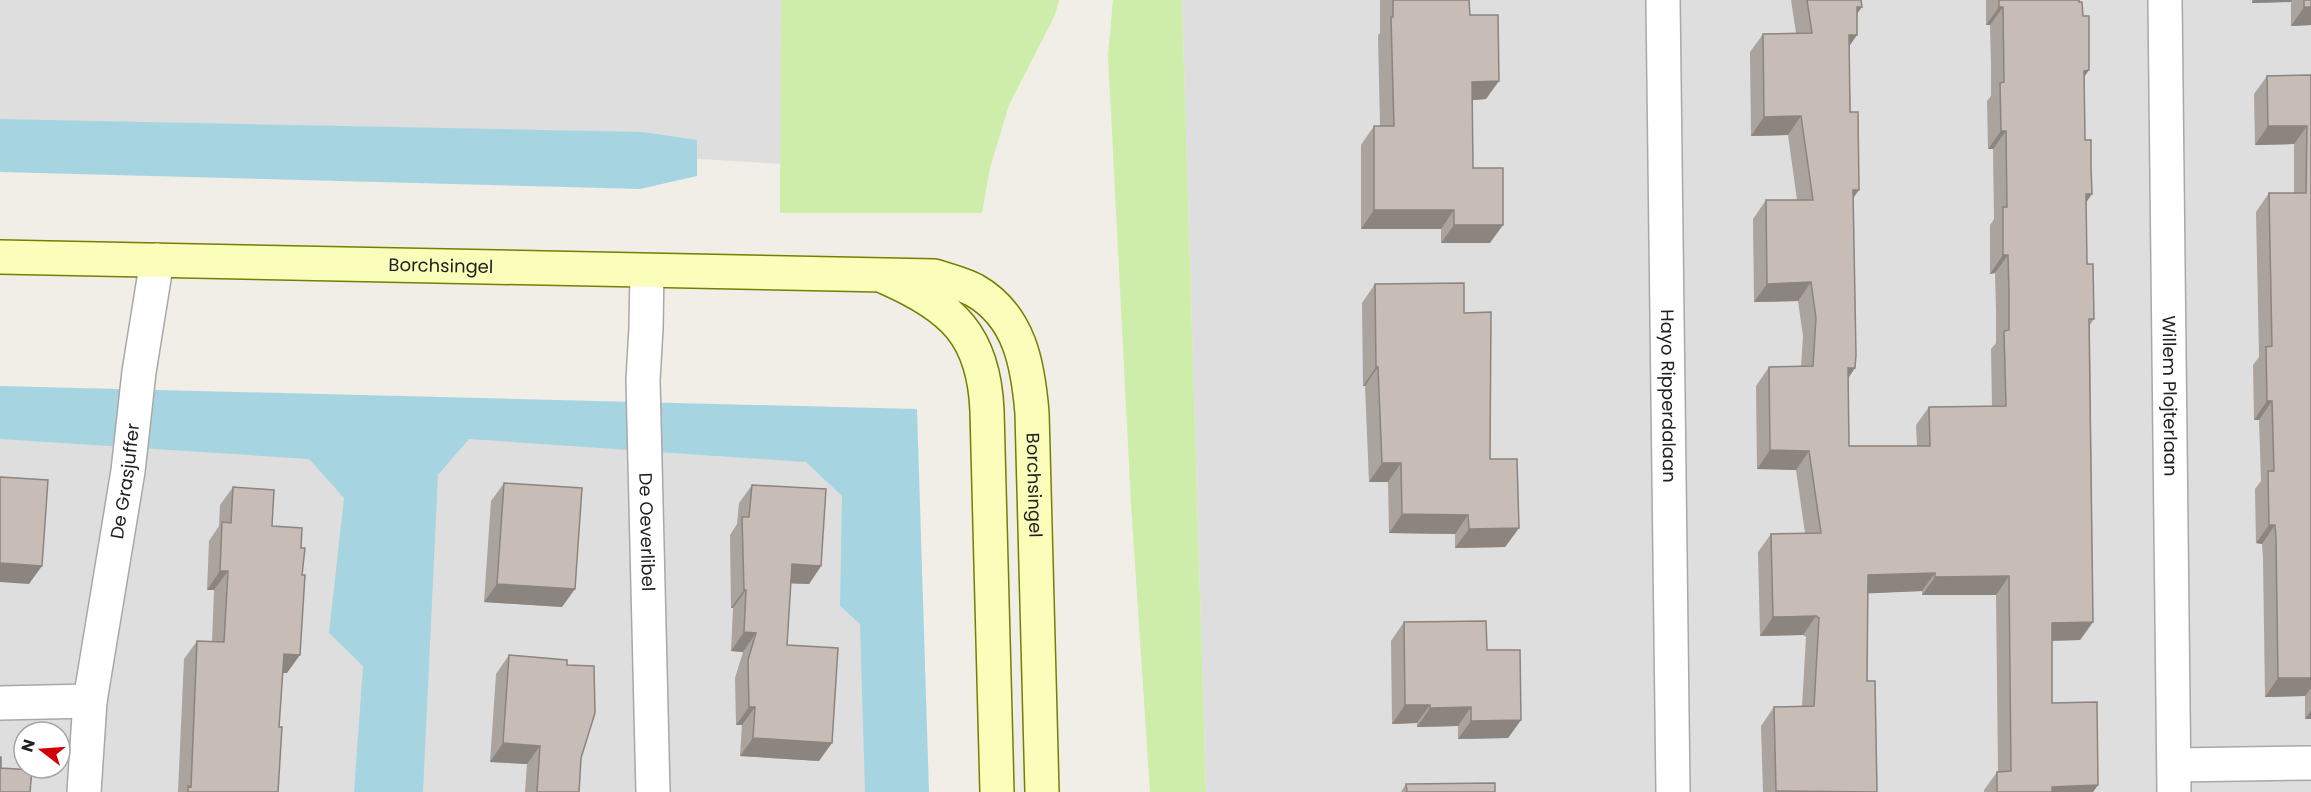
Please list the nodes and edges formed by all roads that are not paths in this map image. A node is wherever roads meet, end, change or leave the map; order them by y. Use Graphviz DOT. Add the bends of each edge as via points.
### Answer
graph roads {
  1 [pos="1663,0"];
  2 [pos="2165,0"];
  3 [pos="0,257"];
  4 [pos="157,260"];
  5 [pos="646,271"];
  6 [pos="883,276"];
  7 [pos="90,701"];
  8 [pos="0,703"];
  9 [pos="2311,763"];
  10 [pos="2174,779"];
  11 [pos="84,792"];
  12 [pos="653,792"];
  13 [pos="997,792"];
  14 [pos="1042,792"];
  15 [pos="1673,792"];
  1 -- 15 [label="street, Hayo Ripperdalaan"];
  2 -- 10 [label="street, Willem Plojterlaan"];
  3 -- 4 [label="main road, Borchsingel"];
  4 -- 5 [label="main road, Borchsingel"];
  4 -- 7 [label="street, De Grasjuffer" via="128,471"];
  5 -- 6 [label="main road, Borchsingel"];
  5 -- 12 [label="street, De Oeverlibel" via="643,380"];
  6 -- 13 [label="main road, Borchsingel" via="939,307 966,332 981,362 986,393"];
  6 -- 14 [label="main road, Borchsingel" via="934,276 974,290 1001,312 1021,346 1029,375 1032,413"];
  7 -- 8 [label="street"];
  7 -- 11 [label="street, De Grasjuffer"];
  9 -- 10 [label="street"];
}
